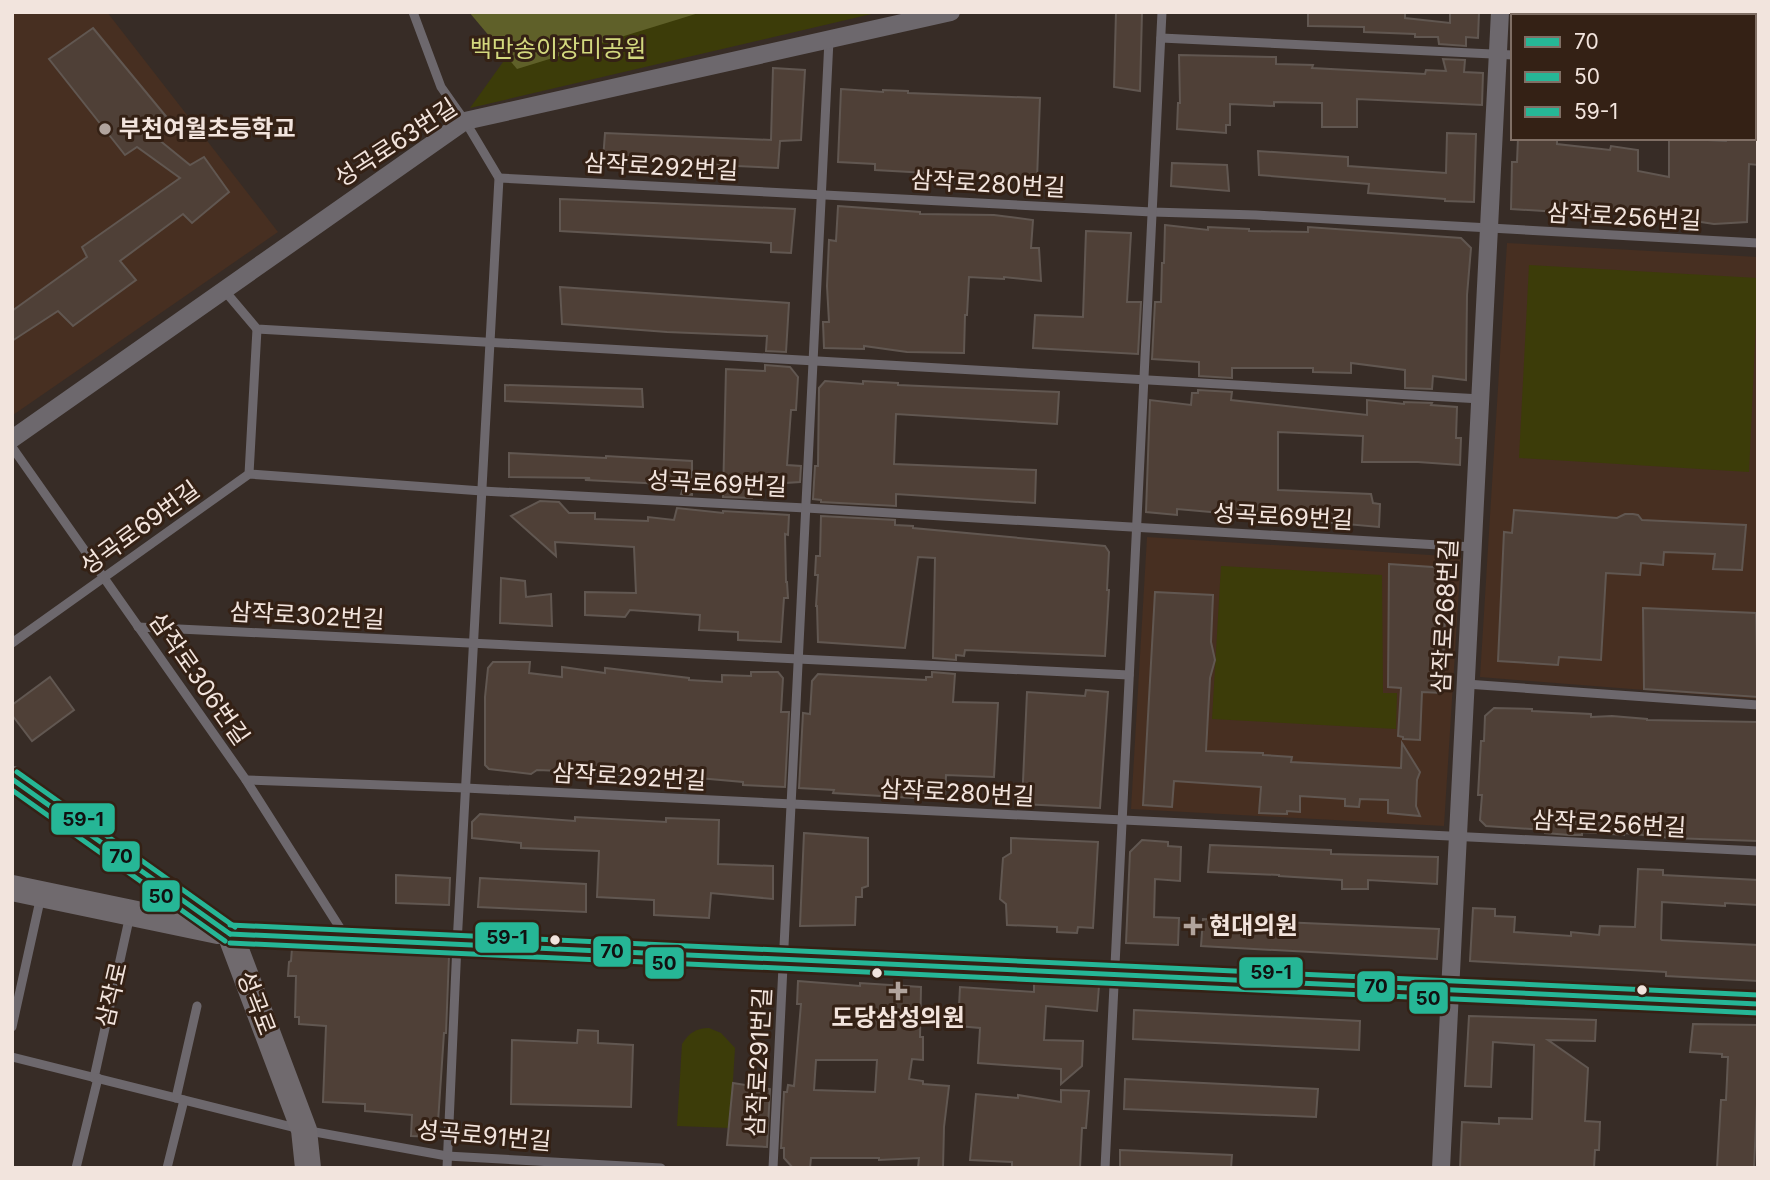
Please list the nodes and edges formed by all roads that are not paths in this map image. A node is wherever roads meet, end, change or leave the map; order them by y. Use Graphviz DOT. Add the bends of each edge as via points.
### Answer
graph roads {
  1 [pos="413,12"];
  2 [pos="951,12"];
  3 [pos="1162,12"];
  4 [pos="1500,12"];
  5 [pos="1161,38"];
  6 [pos="829,40"];
  7 [pos="1505,55"];
  8 [pos="465,121"];
  9 [pos="499,178"];
  10 [pos="821,194"];
  11 [pos="1152,212"];
  12 [pos="1489,229"];
  13 [pos="1758,243"];
  14 [pos="224,290"];
  15 [pos="257,329"];
  16 [pos="490,342"];
  17 [pos="813,361"];
  18 [pos="1144,380"];
  19 [pos="1480,399"];
  20 [pos="12,439"];
  21 [pos="12,447"];
  22 [pos="249,474"];
  23 [pos="482,491"];
  24 [pos="806,508"];
  25 [pos="1136,527"];
  26 [pos="1473,547"];
  27 [pos="104,578"];
  28 [pos="138,627"];
  29 [pos="12,643"];
  30 [pos="474,643"];
  31 [pos="799,659"];
  32 [pos="1129,675"];
  33 [pos="1466,684"];
  34 [pos="1758,705"];
  35 [pos="12,779"];
  36 [pos="246,780"];
  37 [pos="466,788"];
  38 [pos="791,805"];
  39 [pos="1121,819"];
  40 [pos="1459,836"];
  41 [pos="1758,851"];
  42 [pos="12,888"];
  43 [pos="42,894"];
  44 [pos="131,912"];
  45 [pos="230,933"];
  46 [pos="347,939"];
  47 [pos="457,944"];
  48 [pos="784,959"];
  49 [pos="1114,974"];
  50 [pos="1451,990"];
  51 [pos="1758,1004"];
  52 [pos="197,1006"];
  53 [pos="12,1027"];
  54 [pos="12,1057"];
  55 [pos="96,1078"];
  56 [pos="180,1099"];
  57 [pos="304,1130"];
  58 [pos="447,1156"];
  59 [pos="76,1168"];
  60 [pos="167,1168"];
  61 [pos="308,1168"];
  62 [pos="447,1168"];
  63 [pos="662,1168"];
  64 [pos="773,1168"];
  65 [pos="1105,1168"];
  66 [pos="1441,1168"];
  1 -- 8 [label="lane" via="441,87"];
  2 -- 6 [label="street, 성곡로63번길"];
  3 -- 5 [label="lane"];
  4 -- 7 [label="street, 삼작로268번길"];
  5 -- 7 [label="lane"];
  5 -- 11 [label="lane"];
  6 -- 8 [label="street, 성곡로63번길"];
  6 -- 10 [label="lane"];
  7 -- 12 [label="street, 삼작로268번길"];
  8 -- 9 [label="lane"];
  8 -- 14 [label="street, 성곡로63번길"];
  9 -- 10 [label="lane, 삼작로292번길"];
  9 -- 16 [label="lane"];
  10 -- 11 [label="lane, 삼작로280번길"];
  10 -- 17 [label="lane"];
  11 -- 12 [label="lane"];
  11 -- 18 [label="lane"];
  12 -- 13 [label="lane, 삼작로256번길"];
  12 -- 19 [label="street, 삼작로268번길"];
  14 -- 15 [label="lane"];
  14 -- 20 [label="street, 성곡로63번길"];
  15 -- 16 [label="lane"];
  15 -- 22 [label="lane"];
  16 -- 17 [label="lane"];
  16 -- 23 [label="lane"];
  17 -- 18 [label="lane"];
  17 -- 24 [label="lane"];
  18 -- 19 [label="lane"];
  18 -- 25 [label="lane"];
  19 -- 26 [label="street, 삼작로268번길"];
  21 -- 27 [label="lane, 삼작로306번길"];
  22 -- 23 [label="lane, 성곡로69번길"];
  22 -- 27 [label="lane, 성곡로69번길"];
  23 -- 24 [label="lane, 성곡로69번길"];
  23 -- 30 [label="lane"];
  24 -- 25 [label="lane, 성곡로69번길"];
  24 -- 31 [label="lane"];
  25 -- 26 [label="lane, 성곡로69번길"];
  25 -- 32 [label="lane"];
  26 -- 33 [label="street, 삼작로268번길"];
  27 -- 28 [label="lane, 삼작로306번길"];
  27 -- 29 [label="lane, 성곡로69번길"];
  28 -- 30 [label="lane, 삼작로302번길"];
  28 -- 36 [label="lane, 삼작로306번길"];
  30 -- 31 [label="lane"];
  30 -- 37 [label="lane"];
  31 -- 32 [label="lane"];
  31 -- 38 [label="lane"];
  32 -- 39 [label="lane"];
  33 -- 34 [label="lane"];
  33 -- 40 [label="street, 삼작로268번길"];
  35 -- 45 [label="street"];
  36 -- 37 [label="lane"];
  36 -- 46 [label="lane, 삼작로306번길"];
  37 -- 38 [label="lane, 삼작로292번길"];
  37 -- 47 [label="lane"];
  38 -- 39 [label="lane, 삼작로280번길"];
  38 -- 48 [label="lane"];
  39 -- 40 [label="lane"];
  39 -- 49 [label="lane"];
  40 -- 41 [label="lane, 삼작로256번길"];
  40 -- 50 [label="street, 삼작로268번길"];
  42 -- 43 [label="street"];
  43 -- 44 [label="street"];
  43 -- 53 [label="lane"];
  44 -- 45 [label="street"];
  44 -- 55 [label="lane, 삼작로"];
  45 -- 46 [label="street"];
  45 -- 57 [label="street, 성곡로"];
  46 -- 47 [label="street"];
  47 -- 48 [label="street"];
  47 -- 58 [label="lane"];
  48 -- 49 [label="street"];
  48 -- 64 [label="lane, 삼작로291번길"];
  49 -- 50 [label="street"];
  49 -- 65 [label="lane"];
  50 -- 51 [label="street"];
  50 -- 66 [label="street, 삼작로268번길"];
  52 -- 56 [label="lane"];
  54 -- 55 [label="lane, 성곡로91번길"];
  55 -- 56 [label="lane, 성곡로91번길"];
  55 -- 59 [label="lane, 삼작로"];
  56 -- 57 [label="lane, 성곡로91번길"];
  56 -- 60 [label="lane"];
  57 -- 58 [label="lane, 성곡로91번길"];
  57 -- 61 [label="street, 성곡로"];
  58 -- 62 [label="lane"];
  58 -- 63 [label="lane, 성곡로91번길"];
}
